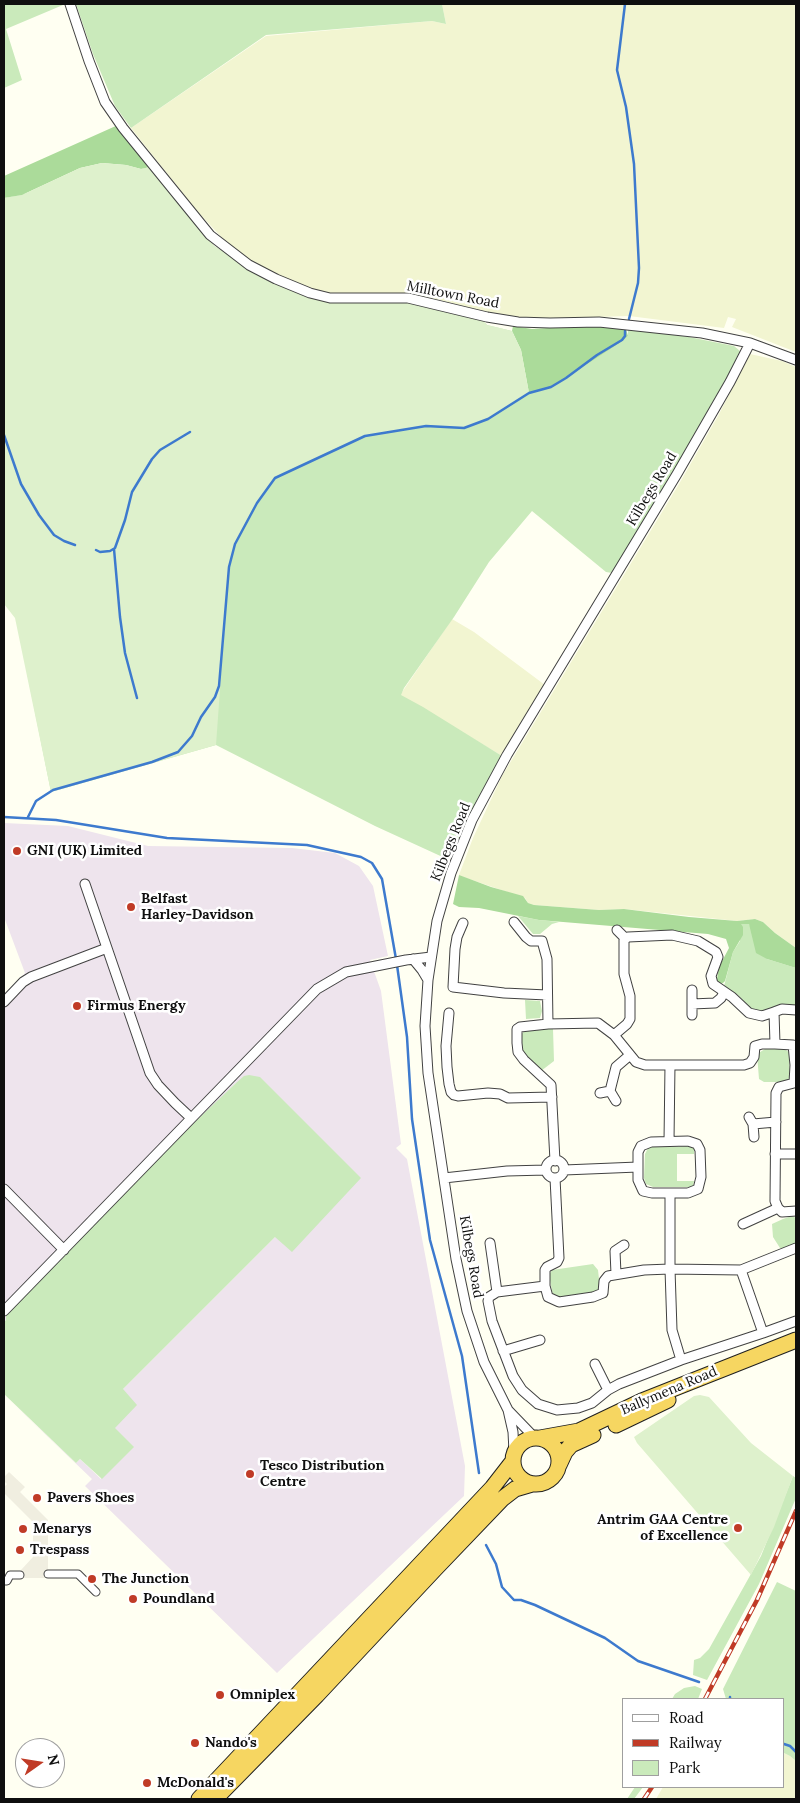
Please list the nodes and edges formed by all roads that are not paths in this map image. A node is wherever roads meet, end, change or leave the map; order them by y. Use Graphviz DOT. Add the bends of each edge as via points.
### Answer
graph roads {
  1 [pos="70,4"];
  2 [pos="750,343"];
  3 [pos="796,360"];
  4 [pos="85,884"];
  5 [pos="514,922"];
  6 [pos="463,924"];
  7 [pos="617,930"];
  8 [pos="626,938"];
  9 [pos="107,948"];
  10 [pos="431,957"];
  11 [pos="409,960"];
  12 [pos="428,980"];
  13 [pos="453,987"];
  14 [pos="692,990"];
  15 [pos="724,992"];
  16 [pos="547,995"];
  17 [pos="452,997"];
  18 [pos="4,1002"];
  19 [pos="692,1004"];
  20 [pos="796,1010"];
  21 [pos="774,1012"];
  22 [pos="449,1013"];
  23 [pos="692,1014"];
  24 [pos="548,1024"];
  25 [pos="614,1035"];
  26 [pos="775,1044"];
  27 [pos="630,1055"];
  28 [pos="670,1065"];
  29 [pos="796,1065"];
  30 [pos="610,1091"];
  31 [pos="600,1093"];
  32 [pos="552,1097"];
  33 [pos="616,1101"];
  34 [pos="191,1118"];
  35 [pos="776,1122"];
  36 [pos="754,1137"];
  37 [pos="669,1141"];
  38 [pos="775,1154"];
  39 [pos="796,1154"];
  40 [pos="555,1160"];
  41 [pos="638,1167"];
  42 [pos="546,1170"];
  43 [pos="564,1170"];
  44 [pos="444,1178"];
  45 [pos="555,1178"];
  46 [pos="4,1189"];
  47 [pos="670,1193"];
  48 [pos="778,1208"];
  49 [pos="796,1211"];
  50 [pos="743,1224"];
  51 [pos="490,1243"];
  52 [pos="608,1245"];
  53 [pos="624,1245"];
  54 [pos="796,1248"];
  55 [pos="64,1250"];
  56 [pos="615,1251"];
  57 [pos="670,1269"];
  58 [pos="741,1270"];
  59 [pos="616,1274"];
  60 [pos="545,1286"];
  61 [pos="497,1292"];
  62 [pos="4,1311"];
  63 [pos="796,1321"];
  64 [pos="763,1333"];
  65 [pos="540,1340"];
  66 [pos="796,1340"];
  67 [pos="503,1351"];
  68 [pos="681,1360"];
  69 [pos="595,1364"];
  70 [pos="608,1390"];
  71 [pos="508,1410"];
  72 [pos="538,1438"];
  73 [pos="514,1457"];
  74 [pos="559,1465"];
  75 [pos="532,1484"];
  76 [pos="48,1574"];
  77 [pos="20,1575"];
  78 [pos="4,1581"];
  79 [pos="96,1592"];
  80 [pos="199,1799"];
  81 [pos="216,1799"];
  1 -- 2 [label="street, Milltown Road" via="105,102 123,128 210,235 250,265 276,279 330,298 408,298 518,322 628,324"];
  2 -- 3 [label="street, Milltown Road"];
  2 -- 10 [label="street, Kilbegs Road" via="696,441 507,755 472,820 451,873 437,921"];
  4 -- 9 [label="street"];
  5 -- 16 [label="street" via="531,940 545,938"];
  6 -- 13 [label="street" via="455,949"];
  7 -- 8 [label="street"];
  8 -- 15 [label="street" via="672,935 698,941 711,948 718,957 711,981"];
  8 -- 25 [label="street" via="623,942 624,974 630,996 630,1019"];
  9 -- 18 [label="street" via="31,977"];
  9 -- 34 [label="street" via="150,1073"];
  10 -- 11 [label="street"];
  10 -- 12 [label="street, Kilbegs Road"];
  11 -- 12 [label="street" via="422,970"];
  11 -- 34 [label="street" via="346,972 317,989"];
  12 -- 44 [label="street, Kilbegs Road" via="425,1026 428,1073"];
  13 -- 16 [label="street"];
  13 -- 17 [label="street"];
  14 -- 19 [label="street"];
  15 -- 19 [label="street" via="715,1003"];
  15 -- 21 [label="street" via="754,1016"];
  16 -- 24 [label="street"];
  19 -- 23 [label="street"];
  20 -- 21 [label="street"];
  21 -- 26 [label="street"];
  22 -- 32 [label="street" via="447,1067 454,1095 488,1093 508,1098"];
  24 -- 25 [label="street" via="598,1023"];
  24 -- 32 [label="street" via="520,1027 516,1043 524,1060 549,1083"];
  25 -- 27 [label="street"];
  26 -- 28 [label="street" via="755,1046 753,1060 747,1064"];
  26 -- 29 [label="street" via="793,1045"];
  27 -- 28 [label="street" via="645,1065"];
  27 -- 30 [label="street" via="616,1067"];
  28 -- 37 [label="street"];
  29 -- 35 [label="street" via="794,1083 776,1090"];
  30 -- 31 [label="street"];
  30 -- 33 [label="street"];
  32 -- 40 [label="street"];
  34 -- 55 [label="street"];
  35 -- 36 [label="street" via="751,1121"];
  35 -- 38 [label="street"];
  37 -- 41 [label="street" via="642,1144 638,1152"];
  37 -- 47 [label="street" via="692,1141 698,1145 701,1177 696,1191"];
  38 -- 39 [label="street"];
  38 -- 48 [label="street"];
  40 -- 42 [label="street" via="548,1164"];
  40 -- 43 [label="street" via="563,1164"];
  41 -- 43 [label="street"];
  41 -- 47 [label="street" via="638,1183 643,1191"];
  42 -- 44 [label="street"];
  42 -- 45 [label="street" via="550,1177"];
  43 -- 45 [label="street"];
  44 -- 71 [label="street, Kilbegs Road" via="467,1311 484,1362"];
  45 -- 60 [label="street" via="559,1258 545,1270"];
  46 -- 55 [label="street"];
  47 -- 57 [label="street"];
  48 -- 49 [label="street" via="784,1213"];
  48 -- 50 [label="street"];
  51 -- 61 [label="street"];
  52 -- 56 [label="street"];
  53 -- 56 [label="street"];
  54 -- 58 [label="street"];
  55 -- 62 [label="street"];
  56 -- 59 [label="street"];
  57 -- 58 [label="street"];
  57 -- 59 [label="street"];
  57 -- 68 [label="street" via="672,1330"];
  58 -- 64 [label="street"];
  59 -- 60 [label="street" via="606,1277 603,1293 593,1297 556,1302 548,1297"];
  60 -- 61 [label="street"];
  61 -- 67 [label="street" via="489,1297 488,1304"];
  63 -- 64 [label="street"];
  64 -- 68 [label="street"];
  65 -- 67 [label="street"];
  66 -- 72 [label="highway, Ballymena Road" via="642,1401 579,1431"];
  66 -- 74 [label="highway, Ballymena Road" via="582,1439 571,1445"];
  67 -- 70 [label="street" via="522,1390 545,1407 578,1408 592,1403"];
  68 -- 70 [label="street"];
  69 -- 70 [label="street"];
  71 -- 72 [label="street, Kilbegs Road"];
  71 -- 73 [label="street, Kilbegs Road"];
  72 -- 73 [label="highway" via="520,1444"];
  72 -- 74 [label="highway" via="553,1445 560,1458"];
  73 -- 75 [label="highway" via="518,1476"];
  73 -- 80 [label="highway" via="492,1488"];
  74 -- 75 [label="highway" via="551,1480"];
  75 -- 81 [label="highway" via="515,1489 502,1499"];
  76 -- 79 [label="street" via="78,1574"];
  77 -- 78 [label="street" via="10,1576"];
}
